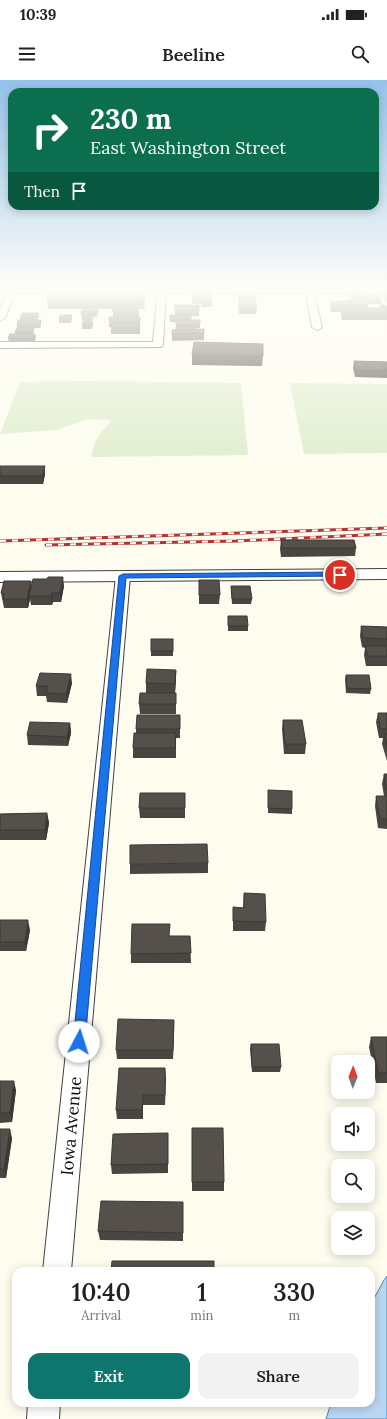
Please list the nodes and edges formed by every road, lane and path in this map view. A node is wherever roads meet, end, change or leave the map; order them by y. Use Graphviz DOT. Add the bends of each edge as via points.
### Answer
graph roads {
  1 [pos="387,574"];
  2 [pos="123,576"];
  3 [pos="0,577"];
  4 [pos="57,1267"];
  5 [pos="44,1407"];
  6 [pos="43,1419"];
  1 -- 2 [label="street"];
  2 -- 3 [label="street"];
  2 -- 4 [label="street, Iowa Avenue"];
  5 -- 6 [label="street"];
}
